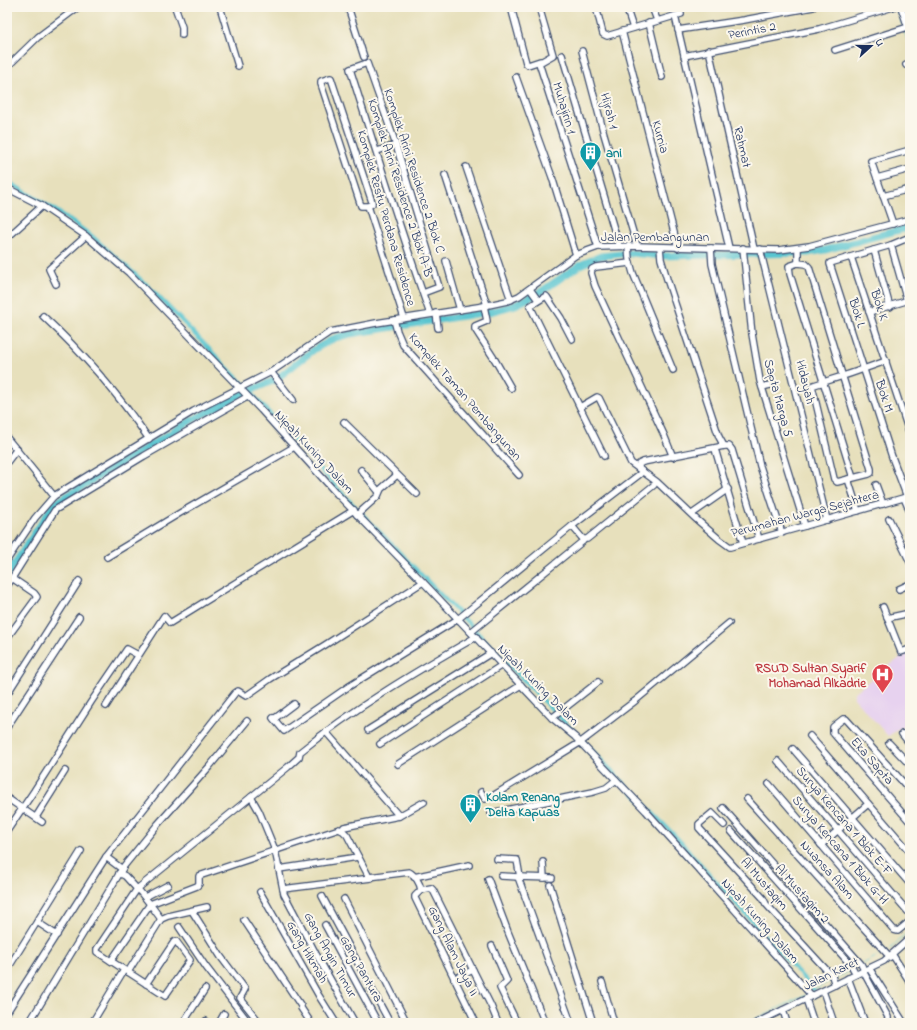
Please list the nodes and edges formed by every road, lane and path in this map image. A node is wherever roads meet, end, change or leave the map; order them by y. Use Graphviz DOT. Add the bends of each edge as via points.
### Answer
graph roads {
  1 [pos="78,7"];
  2 [pos="175,7"];
  3 [pos="220,7"];
  4 [pos="348,7"];
  5 [pos="511,7"];
  6 [pos="539,7"];
  7 [pos="596,7"];
  8 [pos="626,7"];
  9 [pos="652,7"];
  10 [pos="679,7"];
  11 [pos="812,7"];
  12 [pos="901,7"];
  13 [pos="891,8"];
  14 [pos="675,16"];
  15 [pos="657,20"];
  16 [pos="649,23"];
  17 [pos="633,28"];
  18 [pos="906,28"];
  19 [pos="678,30"];
  20 [pos="622,31"];
  21 [pos="910,33"];
  22 [pos="182,35"];
  23 [pos="709,50"];
  24 [pos="835,50"];
  25 [pos="582,51"];
  26 [pos="562,55"];
  27 [pos="684,56"];
  28 [pos="364,57"];
  29 [pos="540,63"];
  30 [pos="238,66"];
  31 [pos="7,67"];
  32 [pos="350,69"];
  33 [pos="516,77"];
  34 [pos="662,77"];
  35 [pos="396,145"];
  36 [pos="910,150"];
  37 [pos="377,152"];
  38 [pos="466,167"];
  39 [pos="910,169"];
  40 [pos="445,175"];
  41 [pos="877,178"];
  42 [pos="7,188"];
  43 [pos="910,189"];
  44 [pos="883,196"];
  45 [pos="42,206"];
  46 [pos="368,206"];
  47 [pos="910,219"];
  48 [pos="893,224"];
  49 [pos="86,236"];
  50 [pos="910,237"];
  51 [pos="7,238"];
  52 [pos="891,245"];
  53 [pos="619,246"];
  54 [pos="637,246"];
  55 [pos="598,248"];
  56 [pos="628,248"];
  57 [pos="678,248"];
  58 [pos="729,248"];
  59 [pos="660,249"];
  60 [pos="754,249"];
  61 [pos="711,250"];
  62 [pos="743,250"];
  63 [pos="761,250"];
  64 [pos="798,250"];
  65 [pos="874,250"];
  66 [pos="576,255"];
  67 [pos="851,257"];
  68 [pos="446,261"];
  69 [pos="629,261"];
  70 [pos="798,261"];
  71 [pos="56,284"];
  72 [pos="531,290"];
  73 [pos="423,293"];
  74 [pos="537,298"];
  75 [pos="511,300"];
  76 [pos="909,301"];
  77 [pos="485,306"];
  78 [pos="890,307"];
  79 [pos="460,310"];
  80 [pos="869,312"];
  81 [pos="434,314"];
  82 [pos="43,316"];
  83 [pos="404,318"];
  84 [pos="394,321"];
  85 [pos="438,328"];
  86 [pos="572,339"];
  87 [pos="886,361"];
  88 [pos="673,370"];
  89 [pos="864,370"];
  90 [pos="272,374"];
  91 [pos="842,376"];
  92 [pos="824,382"];
  93 [pos="774,384"];
  94 [pos="242,387"];
  95 [pos="762,387"];
  96 [pos="510,388"];
  97 [pos="246,396"];
  98 [pos="293,400"];
  99 [pos="580,407"];
  100 [pos="344,422"];
  101 [pos="910,434"];
  102 [pos="7,438"];
  103 [pos="149,439"];
  104 [pos="724,446"];
  105 [pos="294,447"];
  106 [pos="715,449"];
  107 [pos="17,450"];
  108 [pos="604,456"];
  109 [pos="673,457"];
  110 [pos="7,462"];
  111 [pos="361,470"];
  112 [pos="639,471"];
  113 [pos="398,475"];
  114 [pos="519,475"];
  115 [pos="851,478"];
  116 [pos="654,485"];
  117 [pos="876,485"];
  118 [pos="728,489"];
  119 [pos="379,492"];
  120 [pos="417,494"];
  121 [pos="54,496"];
  122 [pos="907,497"];
  123 [pos="883,504"];
  124 [pos="858,511"];
  125 [pos="358,512"];
  126 [pos="910,512"];
  127 [pos="692,514"];
  128 [pos="889,519"];
  129 [pos="827,520"];
  130 [pos="572,526"];
  131 [pos="805,526"];
  132 [pos="782,533"];
  133 [pos="759,539"];
  134 [pos="582,541"];
  135 [pos="743,543"];
  136 [pos="107,557"];
  137 [pos="7,560"];
  138 [pos="910,562"];
  139 [pos="12,578"];
  140 [pos="79,581"];
  141 [pos="423,582"];
  142 [pos="910,584"];
  143 [pos="7,586"];
  144 [pos="898,589"];
  145 [pos="882,607"];
  146 [pos="910,613"];
  147 [pos="79,617"];
  148 [pos="458,618"];
  149 [pos="887,618"];
  150 [pos="729,623"];
  151 [pos="471,632"];
  152 [pos="476,637"];
  153 [pos="7,638"];
  154 [pos="910,649"];
  155 [pos="491,653"];
  156 [pos="138,655"];
  157 [pos="502,665"];
  158 [pos="598,682"];
  159 [pos="521,685"];
  160 [pos="7,694"];
  161 [pos="294,704"];
  162 [pos="106,706"];
  163 [pos="555,715"];
  164 [pos="247,721"];
  165 [pos="7,727"];
  166 [pos="368,730"];
  167 [pos="326,732"];
  168 [pos="902,734"];
  169 [pos="810,736"];
  170 [pos="582,741"];
  171 [pos="890,743"];
  172 [pos="380,744"];
  173 [pos="910,744"];
  174 [pos="793,749"];
  175 [pos="778,761"];
  176 [pos="398,764"];
  177 [pos="910,765"];
  178 [pos="65,772"];
  179 [pos="616,780"];
  180 [pos="769,784"];
  181 [pos="910,790"];
  182 [pos="481,792"];
  183 [pos="251,797"];
  184 [pos="7,798"];
  185 [pos="747,799"];
  186 [pos="424,802"];
  187 [pos="868,804"];
  188 [pos="23,808"];
  189 [pos="723,808"];
  190 [pos="491,813"];
  191 [pos="399,816"];
  192 [pos="36,817"];
  193 [pos="852,818"];
  194 [pos="42,822"];
  195 [pos="910,822"];
  196 [pos="724,825"];
  197 [pos="342,830"];
  198 [pos="838,830"];
  199 [pos="7,831"];
  200 [pos="731,831"];
  201 [pos="821,845"];
  202 [pos="275,850"];
  203 [pos="81,851"];
  204 [pos="910,852"];
  205 [pos="106,857"];
  206 [pos="358,857"];
  207 [pos="497,859"];
  208 [pos="543,862"];
  209 [pos="469,864"];
  210 [pos="279,869"];
  211 [pos="121,871"];
  212 [pos="501,876"];
  213 [pos="414,877"];
  214 [pos="519,877"];
  215 [pos="370,878"];
  216 [pos="544,878"];
  217 [pos="552,878"];
  218 [pos="488,879"];
  219 [pos="910,884"];
  220 [pos="168,885"];
  221 [pos="550,885"];
  222 [pos="137,888"];
  223 [pos="283,889"];
  224 [pos="420,890"];
  225 [pos="260,892"];
  226 [pos="322,896"];
  227 [pos="144,897"];
  228 [pos="344,898"];
  229 [pos="150,904"];
  230 [pos="207,907"];
  231 [pos="192,911"];
  232 [pos="910,914"];
  233 [pos="161,920"];
  234 [pos="244,920"];
  235 [pos="910,921"];
  236 [pos="37,922"];
  237 [pos="325,925"];
  238 [pos="179,928"];
  239 [pos="57,935"];
  240 [pos="910,938"];
  241 [pos="492,946"];
  242 [pos="890,956"];
  243 [pos="111,961"];
  244 [pos="864,968"];
  245 [pos="7,970"];
  246 [pos="473,970"];
  247 [pos="126,971"];
  248 [pos="856,973"];
  249 [pos="848,978"];
  250 [pos="454,979"];
  251 [pos="602,982"];
  252 [pos="910,982"];
  253 [pos="146,984"];
  254 [pos="835,984"];
  255 [pos="205,989"];
  256 [pos="823,991"];
  257 [pos="809,995"];
  258 [pos="783,1010"];
  259 [pos="7,1012"];
  260 [pos="224,1014"];
  261 [pos="29,1023"];
  262 [pos="92,1023"];
  263 [pos="183,1023"];
  264 [pos="219,1023"];
  265 [pos="248,1023"];
  266 [pos="260,1023"];
  267 [pos="311,1023"];
  268 [pos="336,1023"];
  269 [pos="355,1023"];
  270 [pos="378,1023"];
  271 [pos="390,1023"];
  272 [pos="407,1023"];
  273 [pos="476,1023"];
  274 [pos="498,1023"];
  275 [pos="517,1023"];
  276 [pos="545,1023"];
  277 [pos="571,1023"];
  278 [pos="593,1023"];
  279 [pos="614,1023"];
  280 [pos="756,1023"];
  281 [pos="787,1023"];
  282 [pos="814,1023"];
  283 [pos="834,1023"];
  284 [pos="865,1023"];
  285 [pos="884,1023"];
  286 [pos="904,1023"];
  1 -- 31 [label="street" via="38,37"];
  2 -- 22 [label="street"];
  3 -- 30 [label="street"];
  4 -- 28 [label="street"];
  5 -- 29 [label="street" via="526,63"];
  6 -- 29 [label="street" via="552,55"];
  7 -- 20 [label="street" via="604,35"];
  8 -- 17 [label="street"];
  9 -- 15 [label="street"];
  10 -- 14 [label="street" via="681,14"];
  11 -- 19 [label="street"];
  12 -- 18 [label="street"];
  13 -- 23 [label="street, Perintis 2" via="819,29"];
  14 -- 15 [label="street"];
  14 -- 19 [label="street"];
  15 -- 16 [label="street"];
  16 -- 17 [label="street"];
  16 -- 34 [label="street"];
  17 -- 20 [label="street"];
  18 -- 21 [label="street"];
  18 -- 24 [label="street"];
  19 -- 27 [label="street"];
  20 -- 57 [label="street, Kurnia"];
  23 -- 27 [label="street, Perintis 2"];
  23 -- 60 [label="street, Rahmat"];
  25 -- 54 [label="street, Hijrah 1"];
  26 -- 53 [label="street"];
  27 -- 58 [label="street"];
  29 -- 55 [label="street, Muhajirin 1"];
  32 -- 35 [label="street, Komplek Arini Residence 2 Blok C" via="368,63"];
  32 -- 37 [label="street, Komplek Arini Residence 2 Blok A-B"];
  33 -- 66 [label="street" via="552,177"];
  35 -- 37 [label="street"];
  35 -- 73 [label="street, Komplek Arini Residence 2 Blok C" via="439,287"];
  36 -- 41 [label="street" via="871,161"];
  37 -- 73 [label="street, Komplek Arini Residence 2 Blok A-B"];
  38 -- 75 [label="street"];
  39 -- 41 [label="street"];
  40 -- 77 [label="street"];
  41 -- 44 [label="street"];
  42 -- 45 [label="street, Nipah Kuning Dalam"];
  43 -- 44 [label="street"];
  44 -- 48 [label="street"];
  45 -- 49 [label="street, Nipah Kuning Dalam"];
  45 -- 51 [label="street"];
  46 -- 46 [label="street, Komplek Restu Perdana Residence" via="361,206 321,81 331,78 372,202"];
  46 -- 83 [label="street, Komplek Restu Perdana Residence"];
  47 -- 48 [label="street, Jalan Pembangunan"];
  48 -- 64 [label="street, Jalan Pembangunan"];
  49 -- 71 [label="street" via="49,269"];
  49 -- 94 [label="street, Nipah Kuning Dalam" via="129,274"];
  50 -- 52 [label="street"];
  52 -- 65 [label="street"];
  52 -- 76 [label="street"];
  53 -- 55 [label="street, Jalan Pembangunan"];
  53 -- 56 [label="street, Jalan Pembangunan"];
  54 -- 56 [label="street, Jalan Pembangunan"];
  54 -- 59 [label="street, Jalan Pembangunan"];
  55 -- 66 [label="street, Jalan Pembangunan"];
  56 -- 69 [label="street"];
  57 -- 59 [label="street, Jalan Pembangunan"];
  57 -- 61 [label="street, Jalan Pembangunan"];
  58 -- 61 [label="street, Jalan Pembangunan"];
  58 -- 62 [label="street, Jalan Pembangunan"];
  59 -- 104 [label="street" via="661,259"];
  60 -- 62 [label="street, Jalan Pembangunan"];
  60 -- 63 [label="street, Jalan Pembangunan"];
  61 -- 132 [label="street" via="760,466"];
  62 -- 95 [label="street, Sapta Marga 5" via="752,334"];
  63 -- 64 [label="street, Jalan Pembangunan"];
  63 -- 129 [label="street, Hidayah"];
  64 -- 70 [label="street"];
  65 -- 67 [label="street"];
  65 -- 78 [label="street"];
  66 -- 72 [label="street, Jalan Pembangunan"];
  67 -- 80 [label="street, Blok K"];
  67 -- 89 [label="street, Blok L" via="830,263"];
  68 -- 79 [label="street"];
  69 -- 88 [label="street"];
  69 -- 109 [label="street" via="596,267 591,273"];
  70 -- 91 [label="street" via="809,267"];
  70 -- 92 [label="street" via="789,266 790,274"];
  72 -- 74 [label="street"];
  72 -- 75 [label="street, Jalan Pembangunan"];
  73 -- 81 [label="street, Komplek Arini Residence 2 Blok A-B"];
  74 -- 86 [label="street" via="547,297"];
  74 -- 99 [label="street" via="530,306"];
  75 -- 77 [label="street, Jalan Pembangunan"];
  76 -- 78 [label="street"];
  77 -- 79 [label="street, Jalan Pembangunan"];
  77 -- 96 [label="street" via="487,320 475,326 475,329"];
  78 -- 80 [label="street"];
  79 -- 81 [label="street, Jalan Pembangunan"];
  80 -- 87 [label="street, Blok K"];
  81 -- 83 [label="street, Jalan Pembangunan"];
  81 -- 85 [label="street, Komplek Arini Residence 2 Blok A-B"];
  82 -- 103 [label="street" via="92,365"];
  83 -- 84 [label="street, Jalan Pembangunan"];
  84 -- 90 [label="street, Jalan Pembangunan" via="330,332"];
  84 -- 114 [label="street, Komplek Taman Pembangunan" via="403,345"];
  87 -- 89 [label="street"];
  87 -- 101 [label="street, Blok K"];
  89 -- 91 [label="street"];
  89 -- 122 [label="street, Blok M"];
  90 -- 94 [label="street, Jalan Pembangunan"];
  90 -- 98 [label="street"];
  91 -- 92 [label="street"];
  91 -- 115 [label="street" via="871,469 869,474"];
  92 -- 115 [label="street"];
  92 -- 115 [label="street" via="812,388 832,471 837,482"];
  93 -- 95 [label="street"];
  94 -- 97 [label="street, Nipah Kuning Dalam"];
  94 -- 103 [label="street, Jalan Pembangunan" via="194,411"];
  95 -- 131 [label="street, Sapta Marga 5"];
  97 -- 105 [label="street, Nipah Kuning Dalam"];
  97 -- 139 [label="street" via="55,510"];
  99 -- 108 [label="street"];
  99 -- 112 [label="street" via="599,398 631,463"];
  100 -- 113 [label="street"];
  102 -- 107 [label="street"];
  103 -- 121 [label="street, Jalan Pembangunan"];
  104 -- 106 [label="street"];
  104 -- 133 [label="street" via="729,446 732,450"];
  105 -- 125 [label="street, Nipah Kuning Dalam" via="337,494"];
  105 -- 136 [label="street"];
  106 -- 109 [label="street"];
  106 -- 118 [label="street"];
  107 -- 110 [label="street"];
  107 -- 121 [label="street"];
  109 -- 112 [label="street" via="643,462 639,464"];
  111 -- 119 [label="street"];
  112 -- 127 [label="street" via="657,482"];
  112 -- 130 [label="street"];
  113 -- 119 [label="street"];
  113 -- 120 [label="street"];
  115 -- 124 [label="street"];
  116 -- 130 [label="street" via="587,539 583,539"];
  117 -- 123 [label="street"];
  118 -- 127 [label="street"];
  118 -- 135 [label="street"];
  119 -- 125 [label="street" via="378,496"];
  121 -- 137 [label="street, Jalan Pembangunan" via="35,518"];
  122 -- 123 [label="street, Perumahan Warga Sejahtera"];
  122 -- 126 [label="street, Blok M"];
  123 -- 124 [label="street, Perumahan Warga Sejahtera"];
  124 -- 129 [label="street, Perumahan Warga Sejahtera"];
  125 -- 141 [label="street, Nipah Kuning Dalam"];
  125 -- 156 [label="street" via="170,623 164,616"];
  127 -- 135 [label="street, Perumahan Warga Sejahtera" via="728,546"];
  128 -- 138 [label="street"];
  129 -- 131 [label="street, Perumahan Warga Sejahtera"];
  130 -- 148 [label="street"];
  131 -- 132 [label="street, Perumahan Warga Sejahtera"];
  132 -- 133 [label="street, Perumahan Warga Sejahtera"];
  133 -- 135 [label="street, Perumahan Warga Sejahtera"];
  134 -- 151 [label="street"];
  139 -- 143 [label="street"];
  139 -- 153 [label="street" via="37,597"];
  140 -- 160 [label="street"];
  141 -- 148 [label="street, Nipah Kuning Dalam"];
  141 -- 205 [label="street" via="247,696 238,691 235,693"];
  142 -- 144 [label="street"];
  145 -- 149 [label="street"];
  146 -- 149 [label="street"];
  147 -- 165 [label="street"];
  148 -- 151 [label="street, Nipah Kuning Dalam"];
  148 -- 161 [label="street" via="348,687 284,731 273,718"];
  149 -- 154 [label="street" via="901,652"];
  150 -- 170 [label="street"];
  151 -- 152 [label="street, Nipah Kuning Dalam"];
  152 -- 155 [label="street, Nipah Kuning Dalam"];
  152 -- 167 [label="street" via="373,699"];
  155 -- 157 [label="street, Nipah Kuning Dalam"];
  155 -- 166 [label="street"];
  156 -- 162 [label="street"];
  156 -- 188 [label="street" via="127,649"];
  157 -- 159 [label="street, Nipah Kuning Dalam"];
  157 -- 172 [label="street"];
  158 -- 163 [label="street"];
  159 -- 163 [label="street, Nipah Kuning Dalam"];
  159 -- 176 [label="street"];
  163 -- 170 [label="street, Nipah Kuning Dalam"];
  164 -- 211 [label="street"];
  167 -- 183 [label="street" via="300,752 299,757 288,768"];
  167 -- 191 [label="street"];
  168 -- 173 [label="street"];
  169 -- 187 [label="street"];
  170 -- 179 [label="street, Nipah Kuning Dalam"];
  170 -- 182 [label="street" via="491,797 485,799"];
  171 -- 177 [label="street"];
  174 -- 193 [label="street"];
  175 -- 198 [label="street, Surya Kencana 1 Blok E-F"];
  178 -- 192 [label="street"];
  179 -- 190 [label="street" via="606,788 593,792"];
  179 -- 257 [label="street, Nipah Kuning Dalam"];
  180 -- 201 [label="street, Surya Kencana 1 Blok G-H"];
  181 -- 195 [label="street, Eka Sapta" via="846,719 833,727 833,733"];
  183 -- 202 [label="street, Gang Angin TImur"];
  183 -- 222 [label="street"];
  184 -- 188 [label="street"];
  185 -- 242 [label="street, Nuansa Alam"];
  186 -- 191 [label="street"];
  187 -- 193 [label="street"];
  187 -- 204 [label="street"];
  188 -- 192 [label="street"];
  188 -- 199 [label="street"];
  189 -- 244 [label="street"];
  191 -- 197 [label="street" via="344,827"];
  192 -- 194 [label="street"];
  193 -- 198 [label="street"];
  193 -- 219 [label="street"];
  196 -- 254 [label="street, Al Mustaqim" via="712,813 699,824 699,828 832,976"];
  197 -- 202 [label="street" via="335,830"];
  197 -- 206 [label="street"];
  198 -- 201 [label="street"];
  198 -- 232 [label="street, Surya Kencana 1 Blok E-F"];
  200 -- 248 [label="street, Al Mustaqim 2"];
  201 -- 235 [label="street, Surya Kencana 1 Blok G-H" via="894,930 898,931"];
  202 -- 210 [label="street, Gang Angin TImur"];
  202 -- 229 [label="street" via="199,876 198,886"];
  203 -- 236 [label="street"];
  205 -- 211 [label="street"];
  205 -- 239 [label="street"];
  206 -- 210 [label="street"];
  206 -- 215 [label="street"];
  207 -- 214 [label="street" via="517,860"];
  208 -- 216 [label="street"];
  209 -- 213 [label="street"];
  210 -- 223 [label="street, Gang Angin TImur"];
  211 -- 222 [label="street"];
  211 -- 261 [label="street"];
  212 -- 214 [label="street"];
  213 -- 215 [label="street" via="409,872"];
  213 -- 224 [label="street"];
  214 -- 216 [label="street"];
  214 -- 277 [label="street"];
  215 -- 223 [label="street"];
  216 -- 217 [label="street"];
  218 -- 276 [label="street"];
  220 -- 227 [label="street"];
  221 -- 278 [label="street"];
  222 -- 227 [label="street"];
  222 -- 243 [label="street" via="96,950"];
  223 -- 269 [label="street, Gang Angin TImur"];
  224 -- 246 [label="street" via="433,890"];
  224 -- 250 [label="street, Gang Alam Jaya II" via="414,898"];
  225 -- 268 [label="street, Gang Hikmah"];
  226 -- 271 [label="street"];
  227 -- 229 [label="street"];
  228 -- 272 [label="street"];
  229 -- 233 [label="street"];
  229 -- 243 [label="street"];
  230 -- 231 [label="street"];
  231 -- 233 [label="street"];
  231 -- 266 [label="street" via="221,957 246,989 240,998"];
  233 -- 247 [label="street"];
  234 -- 267 [label="street"];
  236 -- 239 [label="street"];
  236 -- 245 [label="street"];
  237 -- 270 [label="street, Gang Pantura"];
  238 -- 265 [label="street"];
  239 -- 259 [label="street"];
  240 -- 242 [label="street, Jalan Karet"];
  241 -- 275 [label="street" via="507,981 500,988"];
  242 -- 244 [label="street, Jalan Karet"];
  242 -- 252 [label="street, Nuansa Alam"];
  243 -- 247 [label="street"];
  244 -- 248 [label="street, Jalan Karet"];
  244 -- 285 [label="street" via="888,1017 888,1021"];
  244 -- 286 [label="street"];
  246 -- 250 [label="street"];
  246 -- 274 [label="street"];
  247 -- 253 [label="street"];
  247 -- 262 [label="street"];
  248 -- 249 [label="street, Jalan Karet"];
  249 -- 254 [label="street, Jalan Karet"];
  249 -- 284 [label="street"];
  250 -- 273 [label="street, Gang Alam Jaya II"];
  251 -- 279 [label="street"];
  253 -- 253 [label="street" via="166,995 190,960 176,941"];
  254 -- 256 [label="street, Jalan Karet"];
  255 -- 263 [label="street"];
  256 -- 257 [label="street, Jalan Karet"];
  256 -- 283 [label="street"];
  257 -- 258 [label="street, Jalan Karet"];
  257 -- 282 [label="street"];
  258 -- 280 [label="street, Jalan Karet"];
  258 -- 281 [label="street"];
  260 -- 264 [label="street"];
}
